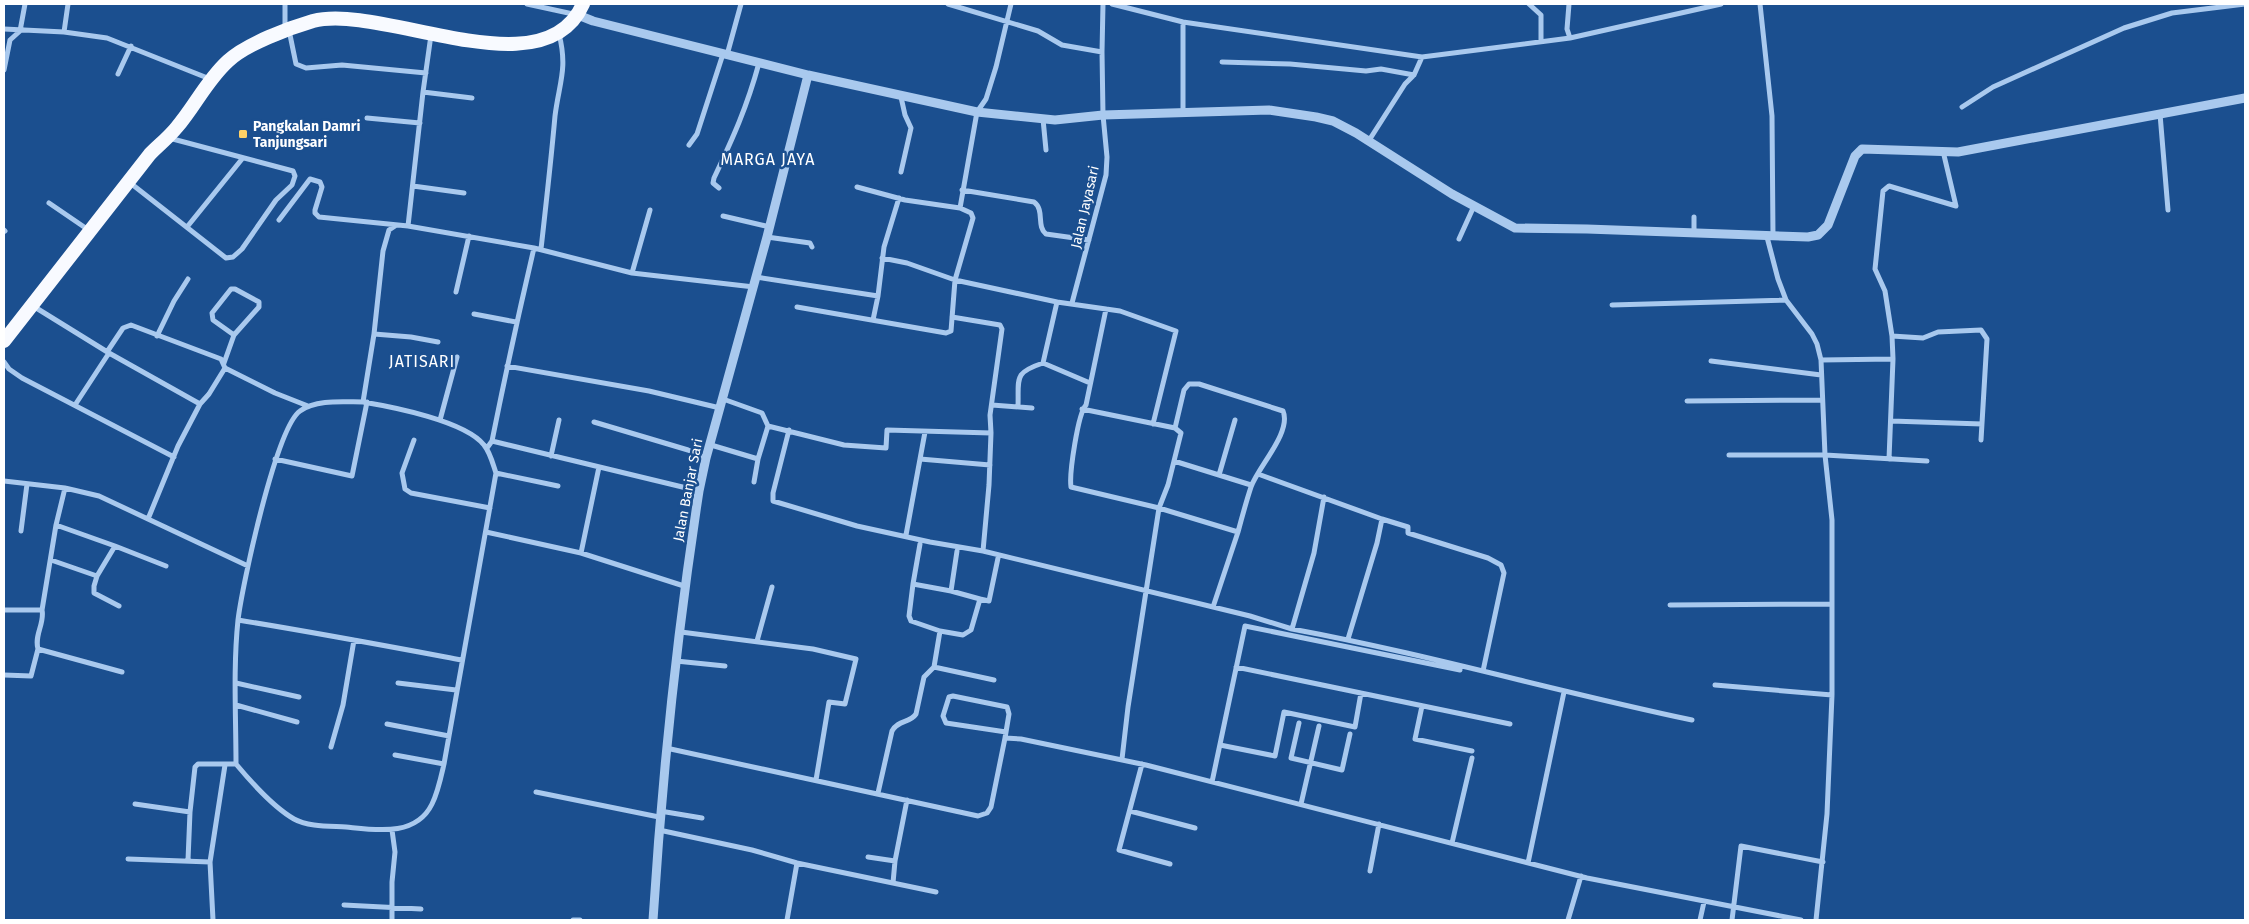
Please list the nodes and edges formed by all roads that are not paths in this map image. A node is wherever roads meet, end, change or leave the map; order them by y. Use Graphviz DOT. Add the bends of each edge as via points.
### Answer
graph roads {
  1 [pos="25,4"];
  2 [pos="68,4"];
  3 [pos="285,4"];
  4 [pos="528,4"];
  5 [pos="740,4"];
  6 [pos="948,4"];
  7 [pos="1011,4"];
  8 [pos="1103,4"];
  9 [pos="1112,4"];
  10 [pos="1529,4"];
  11 [pos="1568,4"];
  12 [pos="1721,4"];
  13 [pos="1760,4"];
  14 [pos="2245,4"];
  15 [pos="1710,5"];
  16 [pos="580,9"];
  17 [pos="1183,22"];
  18 [pos="1007,23"];
  19 [pos="4,29"];
  20 [pos="20,31"];
  21 [pos="287,31"];
  22 [pos="64,32"];
  23 [pos="559,33"];
  24 [pos="431,34"];
  25 [pos="1570,38"];
  26 [pos="1541,41"];
  27 [pos="131,46"];
  28 [pos="1102,52"];
  29 [pos="725,55"];
  30 [pos="1422,57"];
  31 [pos="1222,62"];
  32 [pos="759,63"];
  33 [pos="4,70"];
  34 [pos="426,73"];
  35 [pos="118,74"];
  36 [pos="1414,75"];
  37 [pos="808,76"];
  38 [pos="211,79"];
  39 [pos="423,92"];
  40 [pos="901,97"];
  41 [pos="472,98"];
  42 [pos="2245,98"];
  43 [pos="1962,107"];
  44 [pos="977,112"];
  45 [pos="1183,112"];
  46 [pos="2160,113"];
  47 [pos="1103,116"];
  48 [pos="367,118"];
  49 [pos="1043,119"];
  50 [pos="420,123"];
  51 [pos="167,137"];
  52 [pos="1368,142"];
  53 [pos="689,146"];
  54 [pos="1046,150"];
  55 [pos="1943,151"];
  56 [pos="242,159"];
  57 [pos="901,172"];
  58 [pos="129,182"];
  59 [pos="414,186"];
  60 [pos="856,187"];
  61 [pos="720,188"];
  62 [pos="962,190"];
  63 [pos="464,193"];
  64 [pos="899,198"];
  65 [pos="49,203"];
  66 [pos="1474,206"];
  67 [pos="960,208"];
  68 [pos="650,210"];
  69 [pos="2168,210"];
  70 [pos="723,216"];
  71 [pos="1694,217"];
  72 [pos="279,220"];
  73 [pos="395,226"];
  74 [pos="408,226"];
  75 [pos="187,227"];
  76 [pos="770,227"];
  77 [pos="90,231"];
  78 [pos="1694,232"];
  79 [pos="469,236"];
  80 [pos="768,237"];
  81 [pos="1770,237"];
  82 [pos="1459,239"];
  83 [pos="1089,240"];
  84 [pos="812,246"];
  85 [pos="534,248"];
  86 [pos="541,249"];
  87 [pos="882,258"];
  88 [pos="632,272"];
  89 [pos="756,277"];
  90 [pos="188,280"];
  91 [pos="955,280"];
  92 [pos="754,287"];
  93 [pos="456,292"];
  94 [pos="878,296"];
  95 [pos="1786,300"];
  96 [pos="1057,302"];
  97 [pos="1072,303"];
  98 [pos="1612,305"];
  99 [pos="33,306"];
  100 [pos="797,308"];
  101 [pos="1106,309"];
  102 [pos="474,314"];
  103 [pos="952,316"];
  104 [pos="873,320"];
  105 [pos="516,322"];
  106 [pos="374,334"];
  107 [pos="234,335"];
  108 [pos="157,336"];
  109 [pos="1892,336"];
  110 [pos="4,341"];
  111 [pos="438,342"];
  112 [pos="108,352"];
  113 [pos="457,357"];
  114 [pos="1893,358"];
  115 [pos="1821,360"];
  116 [pos="1711,361"];
  117 [pos="4,362"];
  118 [pos="1043,363"];
  119 [pos="224,365"];
  120 [pos="507,366"];
  121 [pos="1821,376"];
  122 [pos="1090,383"];
  123 [pos="1822,400"];
  124 [pos="1687,401"];
  125 [pos="365,402"];
  126 [pos="722,403"];
  127 [pos="200,404"];
  128 [pos="75,405"];
  129 [pos="992,405"];
  130 [pos="308,406"];
  131 [pos="1018,407"];
  132 [pos="1032,408"];
  133 [pos="1082,409"];
  134 [pos="440,420"];
  135 [pos="559,420"];
  136 [pos="1235,420"];
  137 [pos="1891,421"];
  138 [pos="594,422"];
  139 [pos="1154,424"];
  140 [pos="1982,424"];
  141 [pos="768,426"];
  142 [pos="1175,428"];
  143 [pos="789,430"];
  144 [pos="925,432"];
  145 [pos="991,433"];
  146 [pos="414,440"];
  147 [pos="1981,440"];
  148 [pos="492,441"];
  149 [pos="711,445"];
  150 [pos="486,448"];
  151 [pos="1729,454"];
  152 [pos="1825,455"];
  153 [pos="174,456"];
  154 [pos="551,456"];
  155 [pos="706,458"];
  156 [pos="275,459"];
  157 [pos="758,459"];
  158 [pos="920,459"];
  159 [pos="1889,459"];
  160 [pos="1174,461"];
  161 [pos="1927,461"];
  162 [pos="990,465"];
  163 [pos="599,467"];
  164 [pos="496,473"];
  165 [pos="1258,474"];
  166 [pos="1219,475"];
  167 [pos="4,481"];
  168 [pos="754,482"];
  169 [pos="27,484"];
  170 [pos="558,486"];
  171 [pos="1251,486"];
  172 [pos="65,488"];
  173 [pos="699,492"];
  174 [pos="1324,497"];
  175 [pos="490,508"];
  176 [pos="1159,508"];
  177 [pos="148,519"];
  178 [pos="1382,519"];
  179 [pos="56,525"];
  180 [pos="21,531"];
  181 [pos="486,532"];
  182 [pos="1238,532"];
  183 [pos="906,536"];
  184 [pos="920,544"];
  185 [pos="115,546"];
  186 [pos="957,551"];
  187 [pos="983,551"];
  188 [pos="581,554"];
  189 [pos="998,558"];
  190 [pos="51,560"];
  191 [pos="166,566"];
  192 [pos="248,566"];
  193 [pos="97,576"];
  194 [pos="913,584"];
  195 [pos="684,586"];
  196 [pos="772,587"];
  197 [pos="952,591"];
  198 [pos="1146,591"];
  199 [pos="980,600"];
  200 [pos="1831,604"];
  201 [pos="1670,605"];
  202 [pos="120,606"];
  203 [pos="1213,607"];
  204 [pos="4,610"];
  205 [pos="42,610"];
  206 [pos="238,620"];
  207 [pos="1292,629"];
  208 [pos="940,631"];
  209 [pos="681,632"];
  210 [pos="1348,639"];
  211 [pos="354,640"];
  212 [pos="757,641"];
  213 [pos="38,649"];
  214 [pos="462,660"];
  215 [pos="676,660"];
  216 [pos="725,666"];
  217 [pos="934,667"];
  218 [pos="1236,667"];
  219 [pos="1460,670"];
  220 [pos="1483,671"];
  221 [pos="122,672"];
  222 [pos="4,675"];
  223 [pos="994,680"];
  224 [pos="398,682"];
  225 [pos="236,683"];
  226 [pos="1715,685"];
  227 [pos="456,690"];
  228 [pos="1564,692"];
  229 [pos="1362,693"];
  230 [pos="1832,695"];
  231 [pos="299,697"];
  232 [pos="236,705"];
  233 [pos="1422,706"];
  234 [pos="1692,720"];
  235 [pos="297,722"];
  236 [pos="1300,723"];
  237 [pos="387,724"];
  238 [pos="1510,724"];
  239 [pos="1319,726"];
  240 [pos="1006,732"];
  241 [pos="1350,734"];
  242 [pos="448,736"];
  243 [pos="1005,738"];
  244 [pos="1220,745"];
  245 [pos="331,747"];
  246 [pos="666,748"];
  247 [pos="1472,751"];
  248 [pos="395,755"];
  249 [pos="1472,758"];
  250 [pos="1122,759"];
  251 [pos="1310,762"];
  252 [pos="236,764"];
  253 [pos="444,764"];
  254 [pos="1142,764"];
  255 [pos="225,765"];
  256 [pos="816,780"];
  257 [pos="1212,782"];
  258 [pos="536,792"];
  259 [pos="878,793"];
  260 [pos="907,800"];
  261 [pos="135,804"];
  262 [pos="1301,804"];
  263 [pos="1130,811"];
  264 [pos="190,812"];
  265 [pos="659,814"];
  266 [pos="702,818"];
  267 [pos="1379,824"];
  268 [pos="1195,828"];
  269 [pos="392,830"];
  270 [pos="658,830"];
  271 [pos="1452,843"];
  272 [pos="868,857"];
  273 [pos="128,859"];
  274 [pos="188,860"];
  275 [pos="895,861"];
  276 [pos="210,862"];
  277 [pos="1823,862"];
  278 [pos="796,863"];
  279 [pos="1528,863"];
  280 [pos="1170,864"];
  281 [pos="1370,871"];
  282 [pos="1581,876"];
  283 [pos="893,883"];
  284 [pos="936,892"];
  285 [pos="1704,902"];
  286 [pos="344,905"];
  287 [pos="1734,908"];
  288 [pos="393,909"];
  289 [pos="421,909"];
  290 [pos="213,920"];
  291 [pos="392,920"];
  292 [pos="572,920"];
  293 [pos="580,920"];
  294 [pos="653,920"];
  295 [pos="787,920"];
  296 [pos="1568,920"];
  297 [pos="1700,920"];
  298 [pos="1732,920"];
  299 [pos="1801,920"];
  300 [pos="1816,920"];
  1 -- 20 [label="street"];
  2 -- 22 [label="street"];
  3 -- 21 [label="street"];
  4 -- 16 [label="street"];
  5 -- 29 [label="street"];
  6 -- 18 [label="street"];
  7 -- 18 [label="street"];
  8 -- 28 [label="street, Jalan Jayasari"];
  9 -- 17 [label="street"];
  10 -- 26 [label="street" via="1541,15"];
  11 -- 25 [label="street"];
  12 -- 15 [label="street"];
  13 -- 81 [label="street" via="1772,116"];
  14 -- 43 [label="street" via="2172,13 2124,28 1993,87"];
  15 -- 25 [label="street"];
  16 -- 23 [label="highway"];
  16 -- 29 [label="street" via="593,21"];
  17 -- 30 [label="street"];
  17 -- 45 [label="street"];
  18 -- 28 [label="street" via="1038,31 1062,45"];
  18 -- 44 [label="street" via="986,99"];
  19 -- 20 [label="street"];
  20 -- 22 [label="street"];
  20 -- 33 [label="street" via="10,40"];
  21 -- 24 [label="highway" via="314,21 346,20 380,23"];
  21 -- 34 [label="street" via="296,64 302,67 342,64"];
  21 -- 38 [label="highway" via="228,60"];
  22 -- 27 [label="street" via="107,38"];
  23 -- 24 [label="highway" via="523,43"];
  23 -- 86 [label="street" via="564,73 556,113"];
  24 -- 34 [label="street"];
  25 -- 26 [label="street"];
  26 -- 30 [label="street"];
  27 -- 35 [label="street"];
  27 -- 38 [label="street"];
  28 -- 47 [label="street, Jalan Jayasari"];
  29 -- 32 [label="street"];
  29 -- 53 [label="street"];
  30 -- 36 [label="street"];
  31 -- 36 [label="street" via="1366,71 1380,69"];
  32 -- 37 [label="street"];
  32 -- 61 [label="street" via="748,104 714,178 713,183"];
  34 -- 39 [label="street"];
  36 -- 52 [label="street"];
  37 -- 40 [label="street"];
  37 -- 76 [label="street, Jalan Banjar Sari"];
  38 -- 51 [label="highway"];
  39 -- 41 [label="street"];
  39 -- 50 [label="street"];
  40 -- 44 [label="street"];
  40 -- 57 [label="street" via="912,128"];
  42 -- 46 [label="street"];
  44 -- 49 [label="street"];
  44 -- 62 [label="street"];
  45 -- 47 [label="street"];
  45 -- 52 [label="street" via="1289,112 1333,121"];
  46 -- 55 [label="street" via="1958,152"];
  46 -- 69 [label="street"];
  47 -- 49 [label="street"];
  47 -- 83 [label="street, Jalan Jayasari" via="1106,175"];
  48 -- 50 [label="street"];
  49 -- 54 [label="street"];
  50 -- 59 [label="street"];
  51 -- 56 [label="street"];
  51 -- 58 [label="highway"];
  52 -- 66 [label="street"];
  55 -- 81 [label="street" via="1862,149 1855,156 1828,225 1818,235"];
  55 -- 109 [label="street" via="1956,206 1889,186 1883,191 1875,268 1885,291"];
  56 -- 75 [label="street"];
  56 -- 75 [label="street" via="293,171 295,176 292,185 276,200 242,249 233,257 226,258"];
  58 -- 75 [label="street"];
  58 -- 77 [label="highway"];
  59 -- 63 [label="street"];
  59 -- 74 [label="street"];
  60 -- 64 [label="street"];
  62 -- 67 [label="street"];
  62 -- 83 [label="street" via="1034,202 1040,210 1041,227 1046,234"];
  64 -- 67 [label="street"];
  64 -- 87 [label="street"];
  65 -- 77 [label="street"];
  66 -- 78 [label="street" via="1515,228"];
  66 -- 82 [label="street"];
  67 -- 91 [label="street" via="974,218"];
  68 -- 88 [label="street"];
  70 -- 76 [label="street"];
  71 -- 78 [label="street"];
  72 -- 73 [label="street" via="313,179 320,182 322,188 315,210 319,217"];
  73 -- 74 [label="street"];
  73 -- 106 [label="street" via="390,230 383,250"];
  74 -- 79 [label="street"];
  76 -- 80 [label="street, Jalan Banjar Sari"];
  77 -- 99 [label="highway"];
  78 -- 81 [label="street"];
  79 -- 85 [label="street"];
  79 -- 93 [label="street"];
  80 -- 84 [label="street" via="810,243"];
  80 -- 89 [label="street, Jalan Banjar Sari"];
  81 -- 95 [label="street" via="1778,279"];
  83 -- 97 [label="street, Jalan Jayasari"];
  85 -- 86 [label="street"];
  85 -- 105 [label="street"];
  86 -- 88 [label="street"];
  87 -- 91 [label="street" via="908,263"];
  87 -- 94 [label="street"];
  88 -- 92 [label="street"];
  89 -- 92 [label="street, Jalan Banjar Sari"];
  89 -- 94 [label="street"];
  90 -- 108 [label="street"];
  91 -- 96 [label="street"];
  91 -- 103 [label="street"];
  92 -- 126 [label="street, Jalan Banjar Sari"];
  94 -- 104 [label="street"];
  95 -- 98 [label="street"];
  95 -- 115 [label="street" via="1818,344"];
  96 -- 97 [label="street"];
  96 -- 118 [label="street"];
  97 -- 101 [label="street"];
  99 -- 110 [label="highway"];
  99 -- 112 [label="street"];
  100 -- 104 [label="street"];
  101 -- 122 [label="street"];
  101 -- 139 [label="street" via="1145,319 1176,332"];
  102 -- 105 [label="street"];
  103 -- 104 [label="street" via="951,331 946,333"];
  103 -- 129 [label="street" via="1002,329"];
  105 -- 120 [label="street"];
  106 -- 111 [label="street"];
  106 -- 125 [label="street"];
  107 -- 107 [label="street" via="213,320 212,312 231,289 259,302 257,310"];
  107 -- 119 [label="street"];
  108 -- 112 [label="street" via="131,325 123,328"];
  108 -- 119 [label="street" via="218,357"];
  109 -- 114 [label="street"];
  109 -- 140 [label="street" via="1923,338 1938,332 1981,330 1985,333"];
  112 -- 127 [label="street"];
  112 -- 128 [label="street"];
  113 -- 134 [label="street"];
  114 -- 115 [label="street"];
  114 -- 137 [label="street"];
  115 -- 121 [label="street"];
  116 -- 121 [label="street"];
  117 -- 128 [label="street" via="22,378"];
  118 -- 122 [label="street"];
  118 -- 131 [label="street" via="1024,369 1020,374"];
  119 -- 127 [label="street"];
  119 -- 130 [label="street"];
  120 -- 126 [label="street"];
  120 -- 148 [label="street"];
  121 -- 123 [label="street"];
  122 -- 133 [label="street" via="1086,405"];
  123 -- 124 [label="street"];
  123 -- 152 [label="street"];
  125 -- 130 [label="street"];
  125 -- 134 [label="street"];
  125 -- 156 [label="street" via="352,476"];
  126 -- 141 [label="street" via="762,413"];
  126 -- 149 [label="street, Jalan Banjar Sari"];
  127 -- 153 [label="street"];
  128 -- 153 [label="street"];
  129 -- 131 [label="street"];
  129 -- 145 [label="street"];
  130 -- 156 [label="street" via="294,417"];
  131 -- 132 [label="street"];
  133 -- 139 [label="street"];
  133 -- 176 [label="street" via="1071,487"];
  134 -- 150 [label="street" via="475,436"];
  135 -- 154 [label="street"];
  136 -- 166 [label="street"];
  137 -- 140 [label="street"];
  137 -- 159 [label="street"];
  138 -- 155 [label="street"];
  139 -- 142 [label="street"];
  140 -- 147 [label="street"];
  141 -- 143 [label="street"];
  141 -- 157 [label="street"];
  142 -- 160 [label="street" via="1181,433"];
  142 -- 165 [label="street" via="1184,390 1189,384 1199,384 1283,411 1286,416 1276,444"];
  143 -- 144 [label="street" via="844,445 886,448 887,430"];
  143 -- 183 [label="street" via="772,493 773,501 857,526"];
  144 -- 145 [label="street"];
  144 -- 158 [label="street"];
  145 -- 162 [label="street"];
  146 -- 175 [label="street" via="402,473 405,489 411,493"];
  148 -- 150 [label="street"];
  148 -- 154 [label="street"];
  149 -- 155 [label="street, Jalan Banjar Sari"];
  149 -- 157 [label="street"];
  150 -- 164 [label="street"];
  151 -- 152 [label="street"];
  152 -- 159 [label="street"];
  152 -- 200 [label="street" via="1832,520"];
  153 -- 177 [label="street"];
  154 -- 163 [label="street"];
  155 -- 173 [label="street, Jalan Banjar Sari"];
  156 -- 192 [label="street"];
  157 -- 168 [label="street"];
  158 -- 162 [label="street"];
  158 -- 183 [label="street"];
  159 -- 161 [label="street"];
  160 -- 166 [label="street"];
  160 -- 176 [label="street"];
  162 -- 187 [label="street"];
  163 -- 173 [label="street"];
  163 -- 188 [label="street"];
  164 -- 170 [label="street"];
  164 -- 175 [label="street"];
  165 -- 171 [label="street"];
  165 -- 174 [label="street"];
  166 -- 171 [label="street"];
  167 -- 169 [label="street"];
  169 -- 172 [label="street"];
  169 -- 180 [label="street"];
  171 -- 182 [label="street"];
  172 -- 177 [label="street" via="100,496"];
  172 -- 179 [label="street"];
  173 -- 195 [label="street, Jalan Banjar Sari"];
  174 -- 178 [label="street"];
  174 -- 207 [label="street" via="1314,553"];
  175 -- 181 [label="street"];
  176 -- 182 [label="street"];
  176 -- 198 [label="street"];
  177 -- 192 [label="street"];
  178 -- 210 [label="street"];
  178 -- 220 [label="street" via="1408,527 1408,533 1501,565 1504,573"];
  179 -- 185 [label="street"];
  179 -- 190 [label="street"];
  181 -- 188 [label="street"];
  181 -- 214 [label="street"];
  182 -- 203 [label="street"];
  183 -- 187 [label="street"];
  184 -- 194 [label="street"];
  185 -- 191 [label="street"];
  185 -- 193 [label="street"];
  186 -- 197 [label="street"];
  187 -- 198 [label="street"];
  188 -- 195 [label="street"];
  189 -- 199 [label="street" via="989,601"];
  190 -- 193 [label="street"];
  190 -- 205 [label="street"];
  192 -- 206 [label="street"];
  193 -- 202 [label="street" via="94,593"];
  194 -- 197 [label="street"];
  194 -- 208 [label="street" via="911,621"];
  195 -- 209 [label="street, Jalan Banjar Sari"];
  196 -- 212 [label="street"];
  197 -- 199 [label="street"];
  198 -- 203 [label="street"];
  198 -- 250 [label="street"];
  199 -- 208 [label="street" via="969,633 961,635"];
  200 -- 201 [label="street"];
  200 -- 230 [label="street"];
  203 -- 207 [label="street"];
  204 -- 205 [label="street"];
  205 -- 213 [label="street"];
  206 -- 211 [label="street"];
  206 -- 225 [label="street"];
  207 -- 210 [label="street"];
  208 -- 217 [label="street"];
  209 -- 212 [label="street"];
  209 -- 215 [label="street, Jalan Banjar Sari"];
  210 -- 220 [label="street"];
  211 -- 214 [label="street"];
  211 -- 245 [label="street" via="343,704"];
  212 -- 256 [label="street" via="856,659 845,704 829,702"];
  213 -- 221 [label="street"];
  213 -- 222 [label="street" via="30,676"];
  214 -- 227 [label="street"];
  215 -- 216 [label="street"];
  215 -- 246 [label="street, Jalan Banjar Sari"];
  217 -- 223 [label="street"];
  217 -- 259 [label="street" via="924,677 916,714 896,724 892,731"];
  218 -- 219 [label="street" via="1245,626"];
  218 -- 229 [label="street"];
  218 -- 244 [label="street"];
  220 -- 228 [label="street"];
  224 -- 227 [label="street"];
  225 -- 231 [label="street"];
  225 -- 232 [label="street"];
  226 -- 230 [label="street"];
  227 -- 242 [label="street"];
  228 -- 234 [label="street"];
  228 -- 279 [label="street"];
  229 -- 233 [label="street"];
  229 -- 244 [label="street" via="1354,727 1284,712 1274,756"];
  230 -- 277 [label="street"];
  232 -- 235 [label="street"];
  232 -- 252 [label="street"];
  233 -- 238 [label="street"];
  233 -- 247 [label="street" via="1415,740"];
  236 -- 251 [label="street" via="1291,758"];
  237 -- 242 [label="street"];
  239 -- 251 [label="street"];
  240 -- 240 [label="street" via="946,723 943,716 949,697 1005,706 1009,714"];
  240 -- 243 [label="street"];
  241 -- 251 [label="street" via="1342,770"];
  242 -- 253 [label="street"];
  243 -- 250 [label="street"];
  243 -- 260 [label="street" via="988,813 970,815"];
  244 -- 257 [label="street"];
  246 -- 256 [label="street"];
  246 -- 265 [label="street, Jalan Banjar Sari"];
  248 -- 253 [label="street"];
  249 -- 271 [label="street"];
  250 -- 254 [label="street"];
  251 -- 262 [label="street"];
  252 -- 255 [label="street"];
  252 -- 269 [label="street" via="255,788 294,819"];
  253 -- 269 [label="street" via="427,812 411,825"];
  254 -- 257 [label="street"];
  254 -- 263 [label="street"];
  255 -- 264 [label="street" via="198,764 195,767"];
  255 -- 276 [label="street"];
  256 -- 259 [label="street"];
  257 -- 262 [label="street"];
  258 -- 265 [label="street"];
  259 -- 260 [label="street"];
  260 -- 275 [label="street"];
  261 -- 264 [label="street"];
  262 -- 267 [label="street"];
  263 -- 268 [label="street"];
  263 -- 280 [label="street" via="1119,850"];
  264 -- 274 [label="street"];
  265 -- 266 [label="street"];
  265 -- 270 [label="street, Jalan Banjar Sari"];
  267 -- 271 [label="street"];
  267 -- 281 [label="street"];
  269 -- 288 [label="street" via="396,852"];
  270 -- 278 [label="street"];
  270 -- 294 [label="street, Jalan Banjar Sari"];
  271 -- 279 [label="street"];
  272 -- 275 [label="street"];
  273 -- 274 [label="street"];
  274 -- 276 [label="street"];
  275 -- 283 [label="street"];
  276 -- 290 [label="street"];
  277 -- 287 [label="street" via="1742,846"];
  277 -- 300 [label="street"];
  278 -- 283 [label="street"];
  278 -- 295 [label="street"];
  279 -- 282 [label="street"];
  282 -- 285 [label="street"];
  282 -- 296 [label="street"];
  283 -- 284 [label="street"];
  285 -- 287 [label="street"];
  285 -- 297 [label="street"];
  286 -- 288 [label="street"];
  287 -- 298 [label="street"];
  287 -- 299 [label="street"];
  288 -- 289 [label="street"];
  288 -- 291 [label="street"];
  292 -- 293 [label="street"];
}
